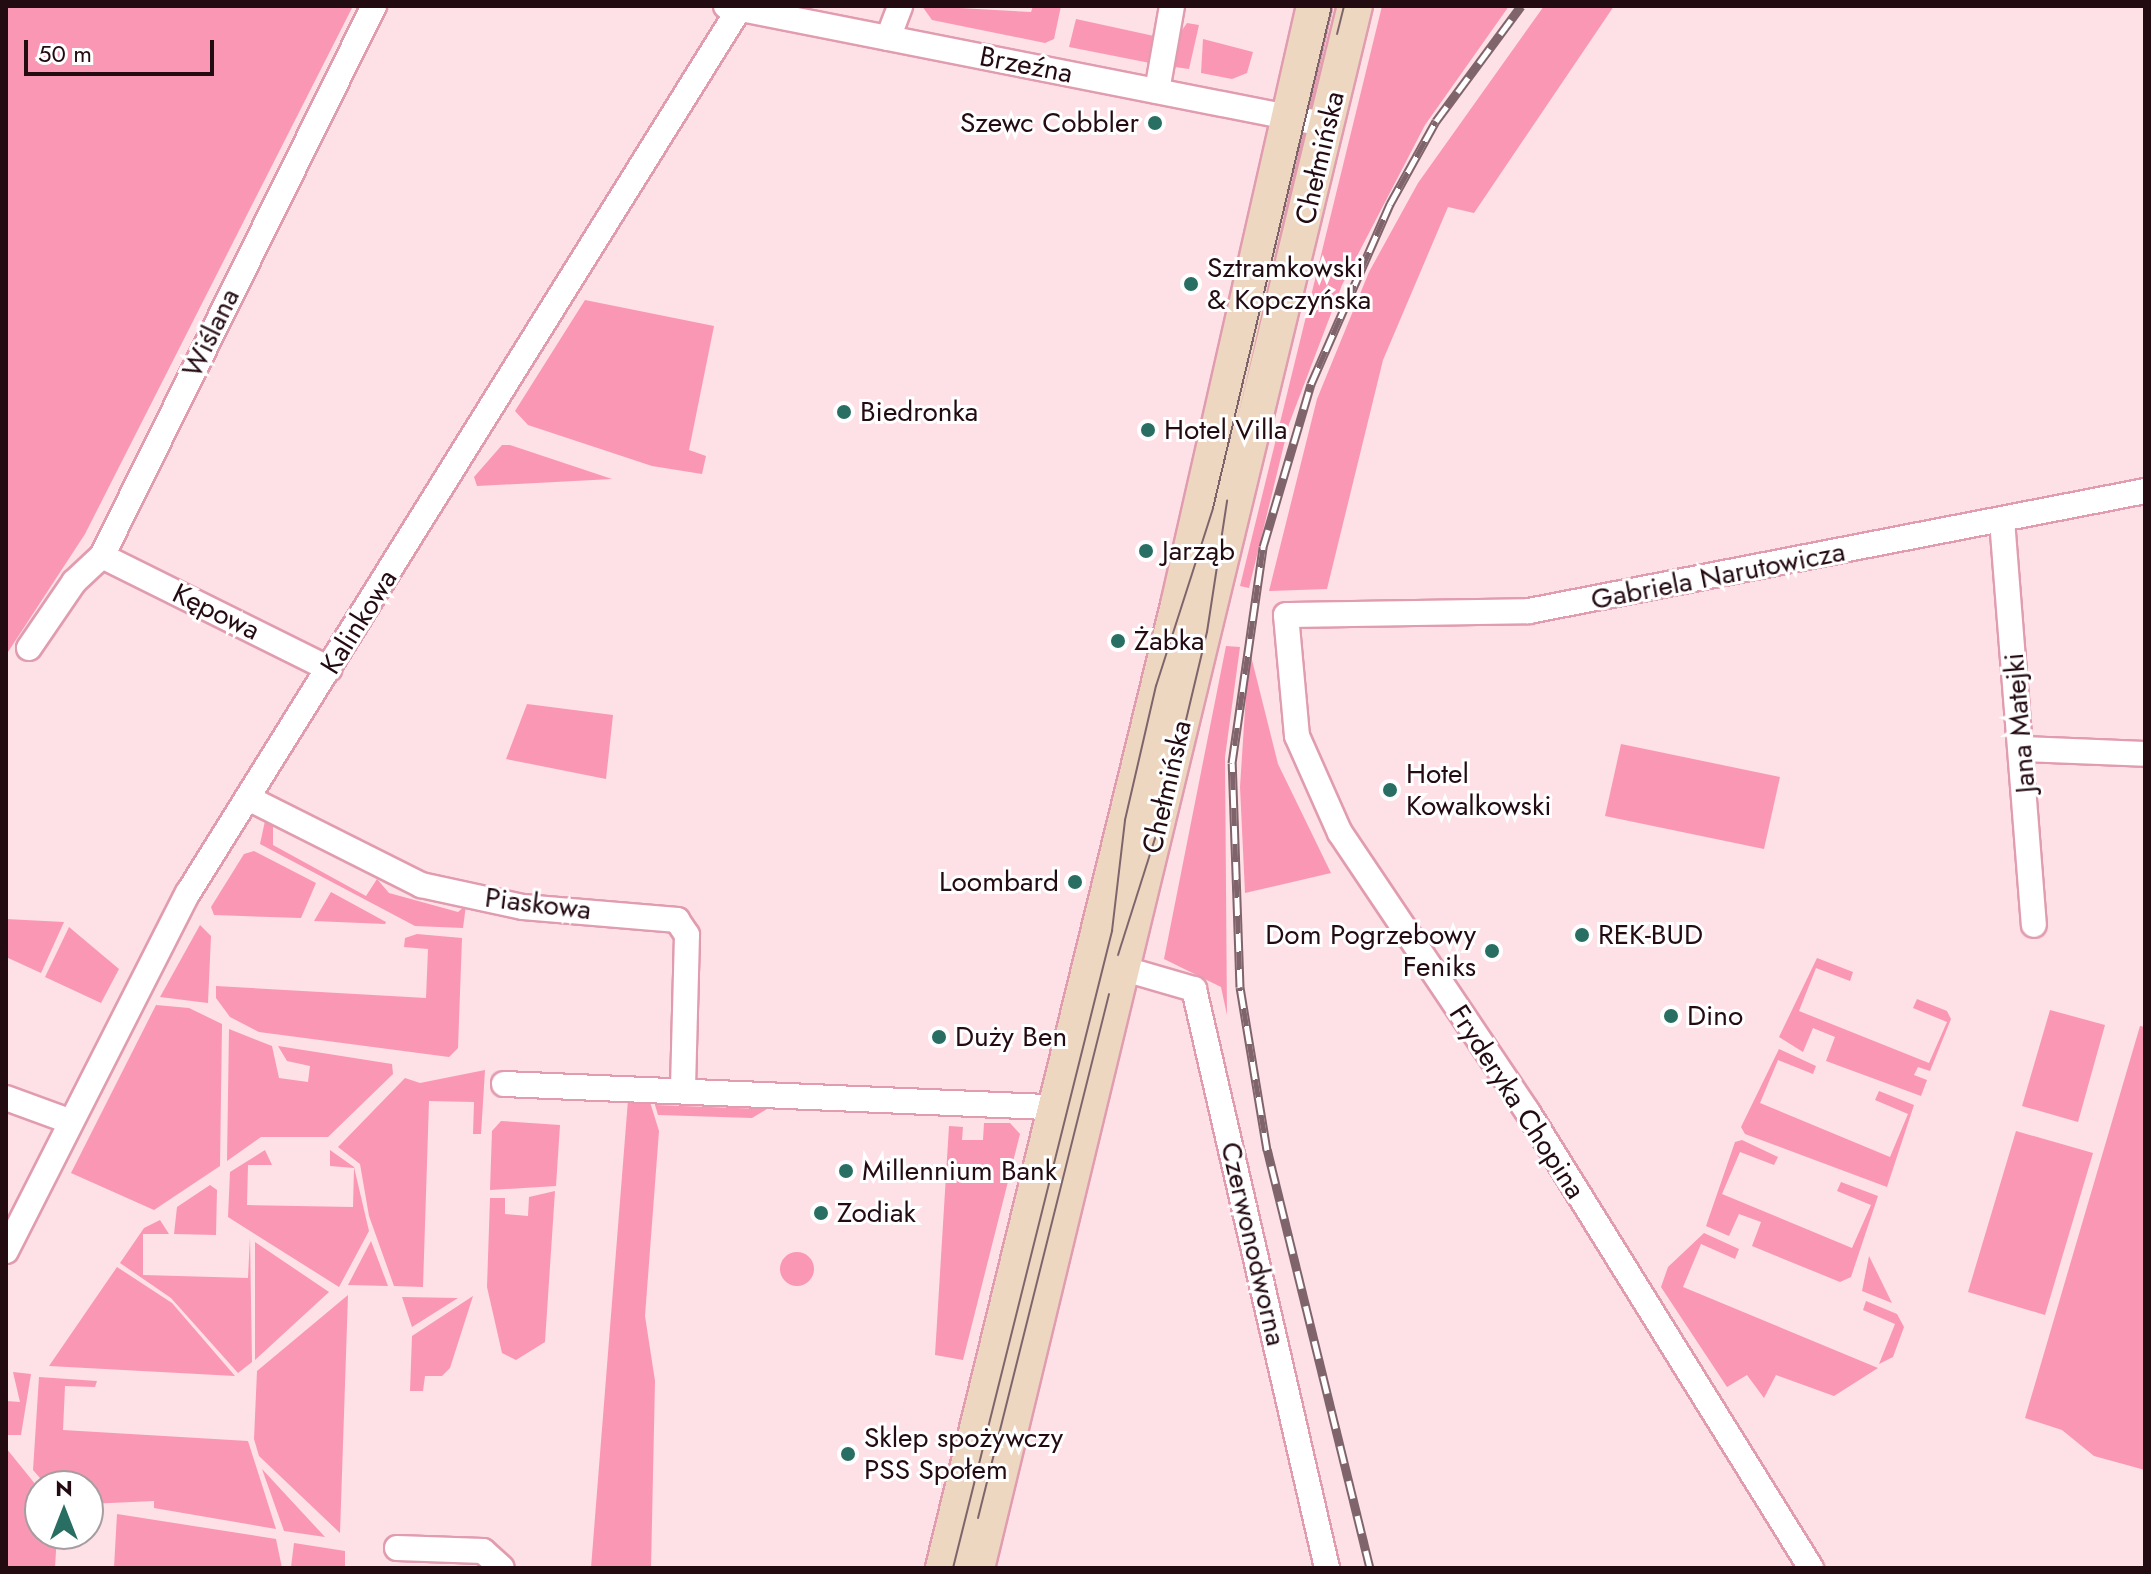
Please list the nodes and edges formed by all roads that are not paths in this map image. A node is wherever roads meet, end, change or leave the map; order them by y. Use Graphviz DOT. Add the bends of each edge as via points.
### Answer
graph roads {
  1 [pos="374,6"];
  2 [pos="900,6"];
  3 [pos="1172,6"];
  4 [pos="1314,6"];
  5 [pos="1355,6"];
  6 [pos="732,7"];
  7 [pos="888,38"];
  8 [pos="1157,91"];
  9 [pos="1288,116"];
  10 [pos="1328,125"];
  11 [pos="2145,491"];
  12 [pos="2002,520"];
  13 [pos="102,556"];
  14 [pos="1286,615"];
  15 [pos="29,648"];
  16 [pos="330,669"];
  17 [pos="2023,749"];
  18 [pos="2145,754"];
  19 [pos="248,798"];
  20 [pos="2034,925"];
  21 [pos="1125,969"];
  22 [pos="504,1084"];
  23 [pos="683,1089"];
  24 [pos="6,1098"];
  25 [pos="1073,1108"];
  26 [pos="69,1121"];
  27 [pos="6,1251"];
  28 [pos="397,1548"];
  29 [pos="502,1568"];
  30 [pos="943,1568"];
  31 [pos="977,1568"];
  32 [pos="1327,1568"];
  33 [pos="1811,1568"];
  1 -- 13 [label="street, Wiślana"];
  2 -- 7 [label="street"];
  3 -- 8 [label="street"];
  4 -- 9 [label="main road, Chełmińska"];
  5 -- 10 [label="main road, Chełmińska"];
  6 -- 7 [label="street, Brzeźna"];
  6 -- 16 [label="street, Kalinkowa"];
  7 -- 8 [label="street, Brzeźna"];
  8 -- 9 [label="street, Brzeźna"];
  9 -- 10 [label="street, Brzeźna"];
  9 -- 25 [label="main road, Chełmińska"];
  10 -- 21 [label="main road, Chełmińska"];
  11 -- 12 [label="street, Gabriela Narutowicza"];
  12 -- 14 [label="street, Gabriela Narutowicza" via="1529,611"];
  12 -- 17 [label="street, Jana Matejki"];
  13 -- 15 [label="street, Wiślana" via="74,582"];
  13 -- 16 [label="street, Kępowa"];
  14 -- 33 [label="street, Fryderyka Chopina" via="1294,722 1340,833 1527,1111"];
  16 -- 19 [label="street, Kalinkowa"];
  17 -- 18 [label="street"];
  17 -- 20 [label="street, Jana Matejki"];
  19 -- 23 [label="street, Piaskowa" via="421,885 523,907 677,920 687,935"];
  19 -- 26 [label="street, Kalinkowa" via="142,973"];
  21 -- 25 [label="main road, Chełmińska"];
  21 -- 32 [label="street, Czerwonodworna" via="1194,989"];
  22 -- 23 [label="street"];
  23 -- 25 [label="street"];
  24 -- 26 [label="street"];
  25 -- 30 [label="main road, Chełmińska"];
  25 -- 31 [label="main road, Chełmińska"];
  26 -- 27 [label="street, Kalinkowa"];
  28 -- 29 [label="street" via="483,1551"];
}
